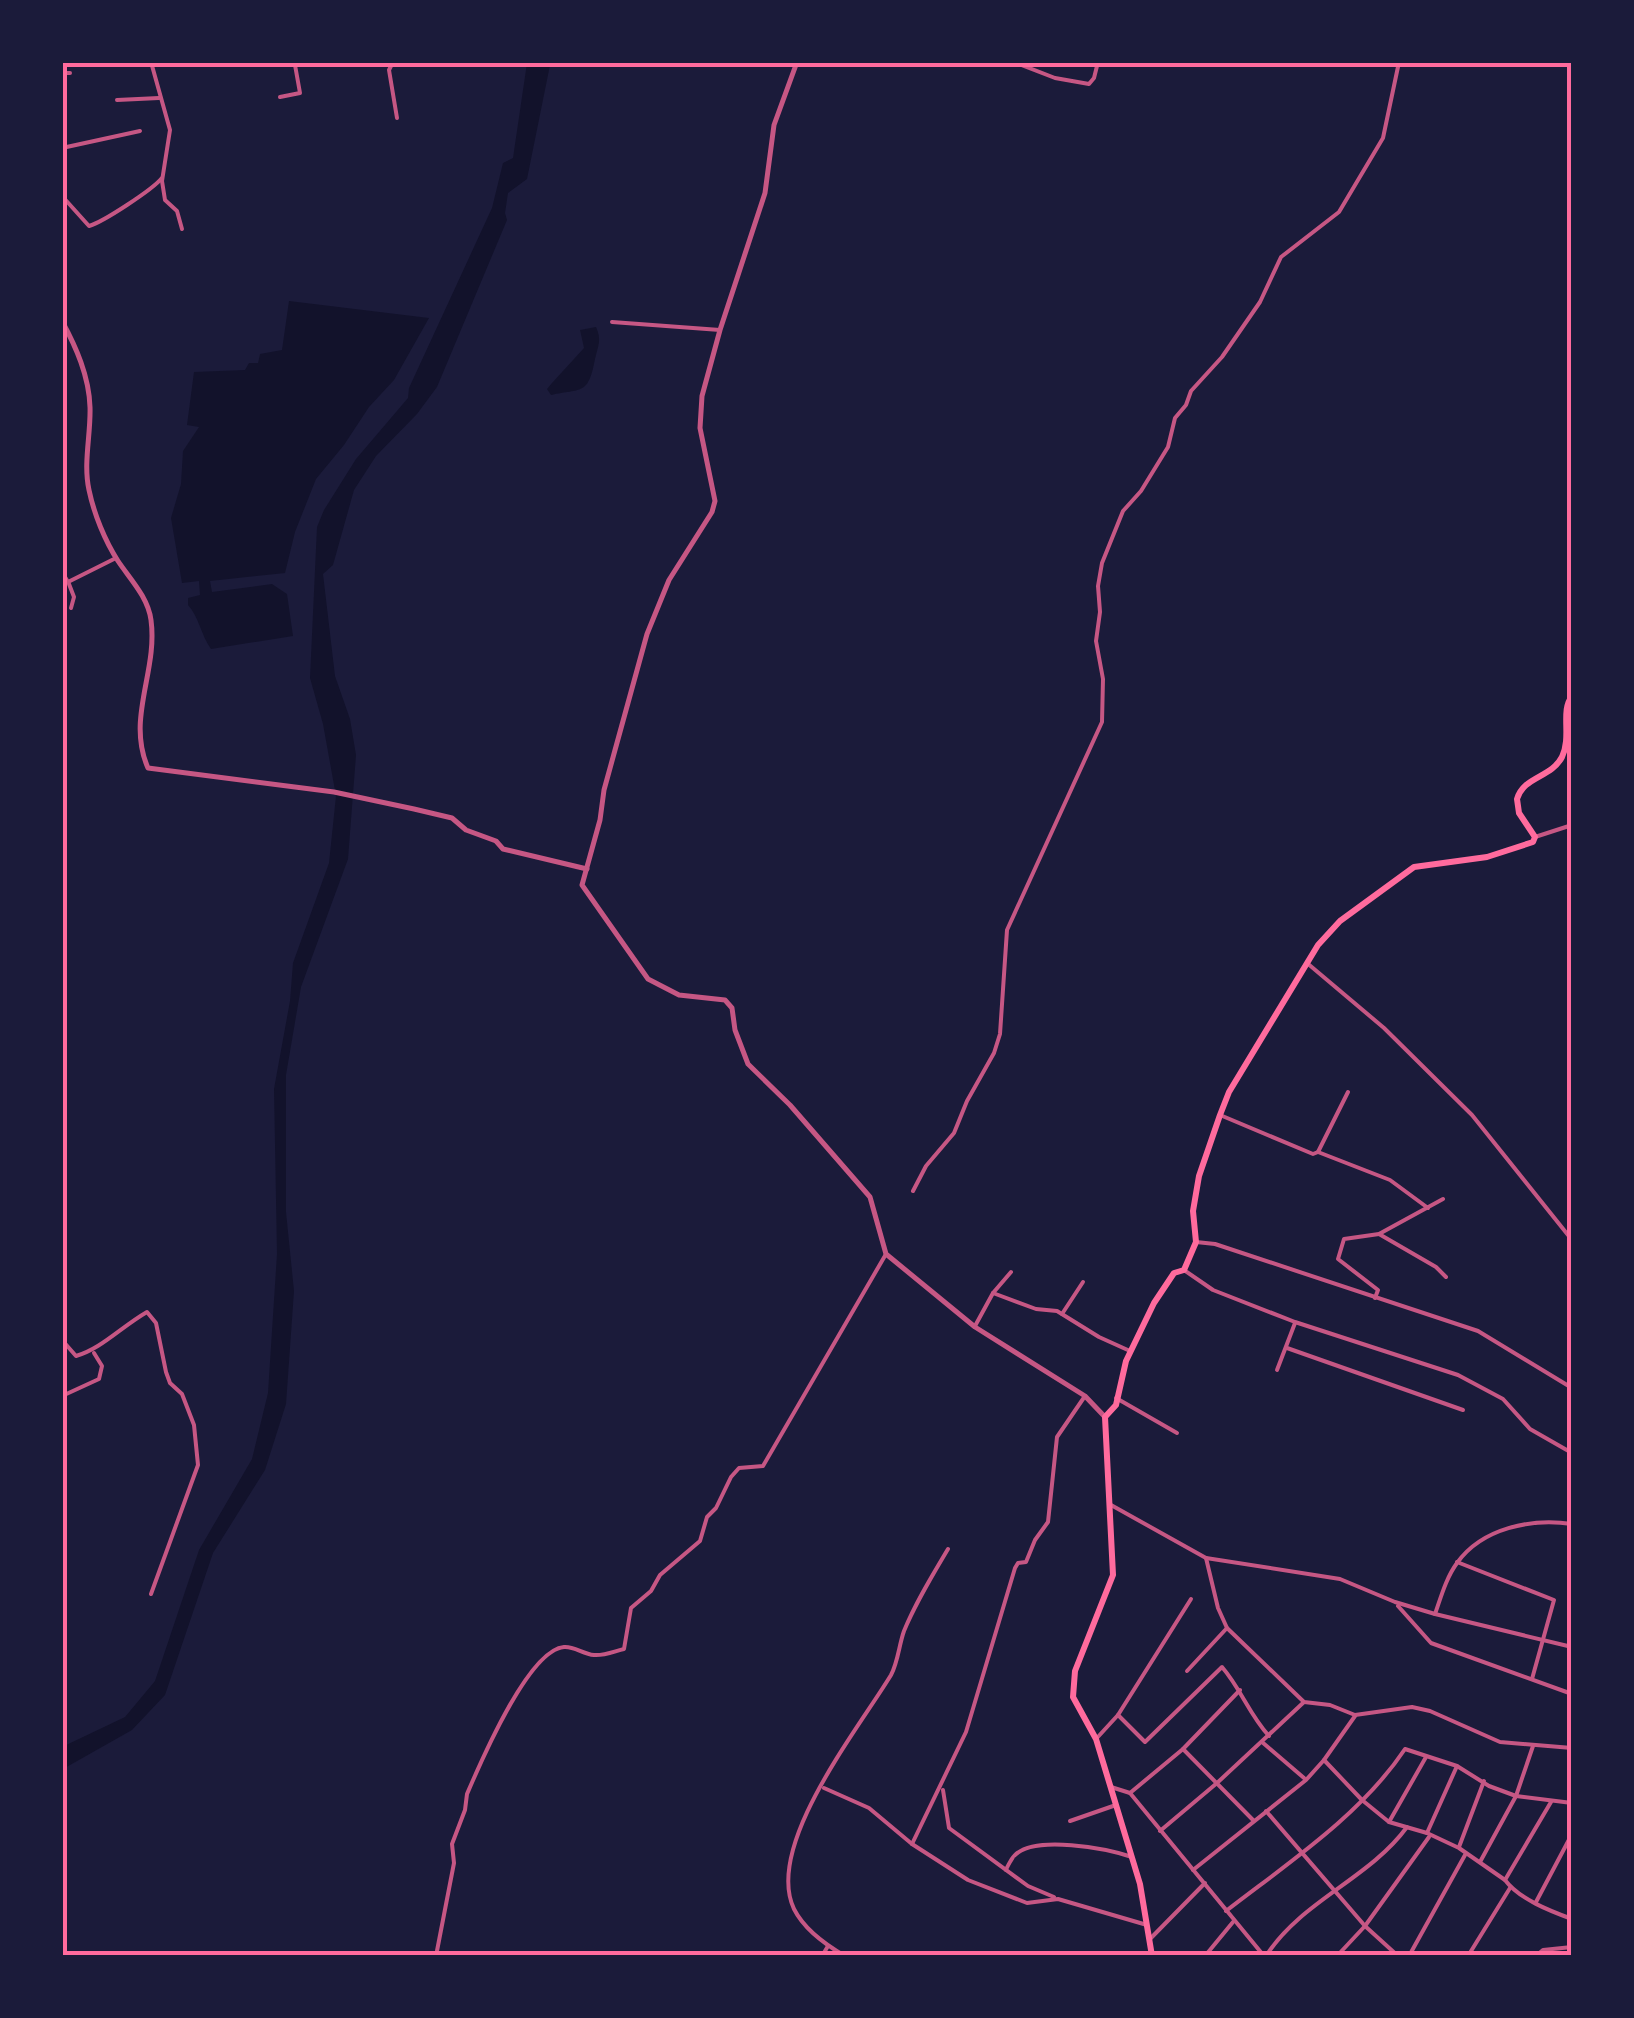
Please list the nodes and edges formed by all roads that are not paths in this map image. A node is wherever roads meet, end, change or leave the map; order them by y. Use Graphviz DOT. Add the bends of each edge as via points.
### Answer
graph roads {
  1 [pos="151,62"];
  2 [pos="303,62"];
  3 [pos="393,62"];
  4 [pos="796,62"];
  5 [pos="1014,62"];
  6 [pos="1098,62"];
  7 [pos="1399,62"];
  8 [pos="70,73"];
  9 [pos="62,74"];
  10 [pos="280,97"];
  11 [pos="160,98"];
  12 [pos="117,100"];
  13 [pos="397,118"];
  14 [pos="140,131"];
  15 [pos="62,148"];
  16 [pos="162,178"];
  17 [pos="62,196"];
  18 [pos="182,228"];
  19 [pos="62,321"];
  20 [pos="612,322"];
  21 [pos="720,330"];
  22 [pos="116,558"];
  23 [pos="62,572"];
  24 [pos="68,582"];
  25 [pos="71,608"];
  26 [pos="1572,696"];
  27 [pos="1572,825"];
  28 [pos="1536,837"];
  29 [pos="587,868"];
  30 [pos="1307,964"];
  31 [pos="1348,1092"];
  32 [pos="1220,1114"];
  33 [pos="1318,1152"];
  34 [pos="913,1191"];
  35 [pos="1443,1199"];
  36 [pos="1428,1208"];
  37 [pos="1379,1234"];
  38 [pos="1572,1240"];
  39 [pos="1196,1242"];
  40 [pos="886,1254"];
  41 [pos="1184,1270"];
  42 [pos="1011,1272"];
  43 [pos="1446,1277"];
  44 [pos="1083,1282"];
  45 [pos="993,1293"];
  46 [pos="1375,1298"];
  47 [pos="1062,1314"];
  48 [pos="1295,1322"];
  49 [pos="975,1326"];
  50 [pos="62,1340"];
  51 [pos="1287,1348"];
  52 [pos="1132,1352"];
  53 [pos="94,1353"];
  54 [pos="1277,1370"];
  55 [pos="1572,1388"];
  56 [pos="62,1396"];
  57 [pos="1086,1396"];
  58 [pos="1116,1398"];
  59 [pos="1464,1410"];
  60 [pos="1105,1417"];
  61 [pos="1177,1434"];
  62 [pos="1572,1453"];
  63 [pos="1110,1505"];
  64 [pos="1572,1524"];
  65 [pos="948,1549"];
  66 [pos="1206,1558"];
  67 [pos="1458,1562"];
  68 [pos="151,1594"];
  69 [pos="1191,1599"];
  70 [pos="1395,1602"];
  71 [pos="1435,1614"];
  72 [pos="1227,1628"];
  73 [pos="1542,1641"];
  74 [pos="1572,1648"];
  75 [pos="1187,1670"];
  76 [pos="1532,1681"];
  77 [pos="1241,1689"];
  78 [pos="1572,1694"];
  79 [pos="1304,1702"];
  80 [pos="1355,1715"];
  81 [pos="1118,1716"];
  82 [pos="1270,1736"];
  83 [pos="1096,1739"];
  84 [pos="1262,1742"];
  85 [pos="1534,1746"];
  86 [pos="1572,1748"];
  87 [pos="1182,1749"];
  88 [pos="1426,1757"];
  89 [pos="1324,1760"];
  90 [pos="1457,1766"];
  91 [pos="1306,1780"];
  92 [pos="1484,1782"];
  93 [pos="1218,1783"];
  94 [pos="943,1785"];
  95 [pos="1110,1787"];
  96 [pos="822,1788"];
  97 [pos="1130,1793"];
  98 [pos="1516,1796"];
  99 [pos="1362,1800"];
  100 [pos="1552,1801"];
  101 [pos="1572,1802"];
  102 [pos="1116,1806"];
  103 [pos="1266,1811"];
  104 [pos="1070,1821"];
  105 [pos="1254,1822"];
  106 [pos="1390,1822"];
  107 [pos="1406,1827"];
  108 [pos="1160,1831"];
  109 [pos="1572,1834"];
  110 [pos="1428,1835"];
  111 [pos="912,1844"];
  112 [pos="1459,1848"];
  113 [pos="1302,1853"];
  114 [pos="1466,1854"];
  115 [pos="1132,1858"];
  116 [pos="1480,1862"];
  117 [pos="1006,1870"];
  118 [pos="1193,1870"];
  119 [pos="1506,1880"];
  120 [pos="1205,1883"];
  121 [pos="1510,1888"];
  122 [pos="1334,1891"];
  123 [pos="1058,1899"];
  124 [pos="1536,1902"];
  125 [pos="1226,1911"];
  126 [pos="1571,1917"];
  127 [pos="1234,1922"];
  128 [pos="1148,1925"];
  129 [pos="1365,1926"];
  130 [pos="1149,1940"];
  131 [pos="828,1946"];
  132 [pos="1572,1947"];
  133 [pos="1545,1953"];
  134 [pos="436,1956"];
  135 [pos="822,1956"];
  136 [pos="844,1956"];
  137 [pos="1152,1956"];
  138 [pos="1205,1956"];
  139 [pos="1265,1956"];
  140 [pos="1337,1956"];
  141 [pos="1398,1956"];
  142 [pos="1409,1956"];
  143 [pos="1468,1956"];
  144 [pos="1536,1956"];
  1 -- 11 [label="street"];
  2 -- 10 [label="street" via="295,66 300,93"];
  3 -- 13 [label="street"];
  4 -- 21 [label="street" via="774,125 765,192"];
  5 -- 6 [label="street" via="1089,84"];
  7 -- 34 [label="street" via="1382,138 1346,200 1332,219 1281,257 1260,302 1192,390 1168,447 1122,511 1098,586 1102,722 1007,930 994,1053 954,1134"];
  8 -- 9 [label="street"];
  11 -- 12 [label="street"];
  11 -- 16 [label="street" via="170,130"];
  14 -- 15 [label="street"];
  16 -- 17 [label="street" via="150,192 89,226"];
  16 -- 18 [label="street" via="165,200"];
  19 -- 22 [label="street" via="79,352 90,405 89,490"];
  20 -- 21 [label="street"];
  21 -- 29 [label="street" via="700,412 715,502 647,634"];
  22 -- 24 [label="street"];
  22 -- 29 [label="street" via="151,616 152,661 138,724 148,768 332,792 452,818 503,849"];
  23 -- 24 [label="street"];
  24 -- 25 [label="street"];
  26 -- 28 [label="main road" via="1560,760 1525,784 1516,799"];
  27 -- 28 [label="street"];
  28 -- 30 [label="main road" via="1487,857 1414,868 1340,921"];
  29 -- 40 [label="street" via="584,891 648,978 678,995 725,1000 732,1008 748,1064 870,1197"];
  30 -- 32 [label="main road"];
  30 -- 38 [label="street" via="1472,1115"];
  31 -- 33 [label="street"];
  32 -- 33 [label="street"];
  32 -- 39 [label="main road" via="1199,1176"];
  33 -- 36 [label="street" via="1390,1180"];
  35 -- 36 [label="street"];
  36 -- 37 [label="street"];
  37 -- 43 [label="street"];
  37 -- 46 [label="street" via="1344,1239 1338,1259 1378,1290"];
  39 -- 41 [label="main road"];
  39 -- 46 [label="street"];
  40 -- 49 [label="street"];
  40 -- 134 [label="street" via="763,1466 740,1468 707,1517 700,1541 631,1608 624,1648 593,1655 559,1648 507,1704 455,1831"];
  41 -- 48 [label="street" via="1213,1290"];
  41 -- 52 [label="main road" via="1167,1282"];
  42 -- 45 [label="street"];
  44 -- 47 [label="street"];
  45 -- 47 [label="street"];
  45 -- 49 [label="street"];
  46 -- 55 [label="street" via="1478,1331"];
  47 -- 52 [label="street"];
  48 -- 51 [label="street"];
  48 -- 62 [label="street" via="1458,1376 1503,1399 1530,1429"];
  49 -- 57 [label="street"];
  50 -- 53 [label="street" via="76,1356"];
  51 -- 54 [label="street"];
  51 -- 59 [label="street"];
  52 -- 58 [label="main road"];
  53 -- 56 [label="street" via="103,1370 98,1379"];
  53 -- 68 [label="street" via="147,1312 156,1322 170,1384 182,1394 194,1424 198,1465"];
  57 -- 60 [label="street"];
  57 -- 94 [label="street" via="1057,1437 1048,1522 1016,1568"];
  58 -- 60 [label="main road"];
  58 -- 61 [label="street"];
  60 -- 63 [label="main road"];
  63 -- 66 [label="street"];
  63 -- 83 [label="main road" via="1113,1575 1075,1671 1073,1697"];
  64 -- 67 [label="street" via="1532,1521 1488,1536"];
  65 -- 96 [label="street" via="914,1607 893,1671"];
  66 -- 70 [label="street" via="1340,1579"];
  66 -- 72 [label="street"];
  67 -- 71 [label="street"];
  67 -- 73 [label="street" via="1554,1600"];
  69 -- 81 [label="street"];
  70 -- 71 [label="street"];
  70 -- 76 [label="street" via="1431,1644"];
  71 -- 73 [label="street"];
  72 -- 75 [label="street"];
  72 -- 79 [label="street"];
  73 -- 74 [label="street"];
  73 -- 76 [label="street"];
  76 -- 78 [label="street"];
  77 -- 81 [label="street" via="1222,1667 1145,1742"];
  77 -- 82 [label="street"];
  77 -- 87 [label="street"];
  79 -- 80 [label="street"];
  79 -- 82 [label="street"];
  80 -- 85 [label="street" via="1430,1710 1500,1742"];
  80 -- 89 [label="street"];
  81 -- 83 [label="street"];
  82 -- 84 [label="street"];
  83 -- 95 [label="main road"];
  84 -- 91 [label="street"];
  84 -- 93 [label="street"];
  85 -- 86 [label="street"];
  85 -- 98 [label="street"];
  87 -- 93 [label="street"];
  87 -- 97 [label="street"];
  88 -- 90 [label="street"];
  88 -- 99 [label="street" via="1405,1749"];
  88 -- 106 [label="street"];
  89 -- 91 [label="street"];
  89 -- 99 [label="street"];
  90 -- 92 [label="street"];
  90 -- 110 [label="street"];
  91 -- 103 [label="street"];
  92 -- 98 [label="street"];
  92 -- 112 [label="street"];
  93 -- 105 [label="street"];
  93 -- 108 [label="street"];
  94 -- 111 [label="street"];
  94 -- 117 [label="street" via="948,1828"];
  95 -- 97 [label="street"];
  95 -- 102 [label="main road"];
  96 -- 111 [label="street" via="870,1808"];
  96 -- 131 [label="street" via="798,1826 788,1884 801,1921"];
  97 -- 108 [label="street"];
  98 -- 100 [label="street"];
  98 -- 116 [label="street"];
  99 -- 106 [label="street"];
  99 -- 113 [label="street"];
  100 -- 101 [label="street"];
  100 -- 119 [label="street"];
  102 -- 104 [label="street"];
  102 -- 115 [label="main road"];
  103 -- 105 [label="street"];
  103 -- 113 [label="street"];
  105 -- 118 [label="street"];
  106 -- 107 [label="street"];
  107 -- 110 [label="street"];
  107 -- 122 [label="street"];
  108 -- 118 [label="street"];
  109 -- 124 [label="street"];
  110 -- 112 [label="street"];
  110 -- 129 [label="street"];
  111 -- 123 [label="street" via="968,1880 1027,1903"];
  112 -- 114 [label="street"];
  113 -- 122 [label="street"];
  113 -- 125 [label="street"];
  114 -- 116 [label="street"];
  114 -- 142 [label="street"];
  115 -- 117 [label="street" via="1069,1844 1020,1851"];
  115 -- 128 [label="main road"];
  116 -- 119 [label="street"];
  117 -- 123 [label="street"];
  118 -- 120 [label="street"];
  119 -- 121 [label="street"];
  120 -- 125 [label="street"];
  120 -- 130 [label="street"];
  121 -- 124 [label="street"];
  121 -- 143 [label="street"];
  122 -- 129 [label="street"];
  122 -- 139 [label="street"];
  123 -- 128 [label="street"];
  124 -- 126 [label="street"];
  125 -- 127 [label="street"];
  127 -- 138 [label="street"];
  127 -- 139 [label="street"];
  128 -- 130 [label="main road"];
  129 -- 140 [label="street"];
  129 -- 141 [label="street"];
  130 -- 137 [label="main road"];
  131 -- 135 [label="street"];
  131 -- 136 [label="street"];
  132 -- 133 [label="street"];
  133 -- 144 [label="street"];
}
